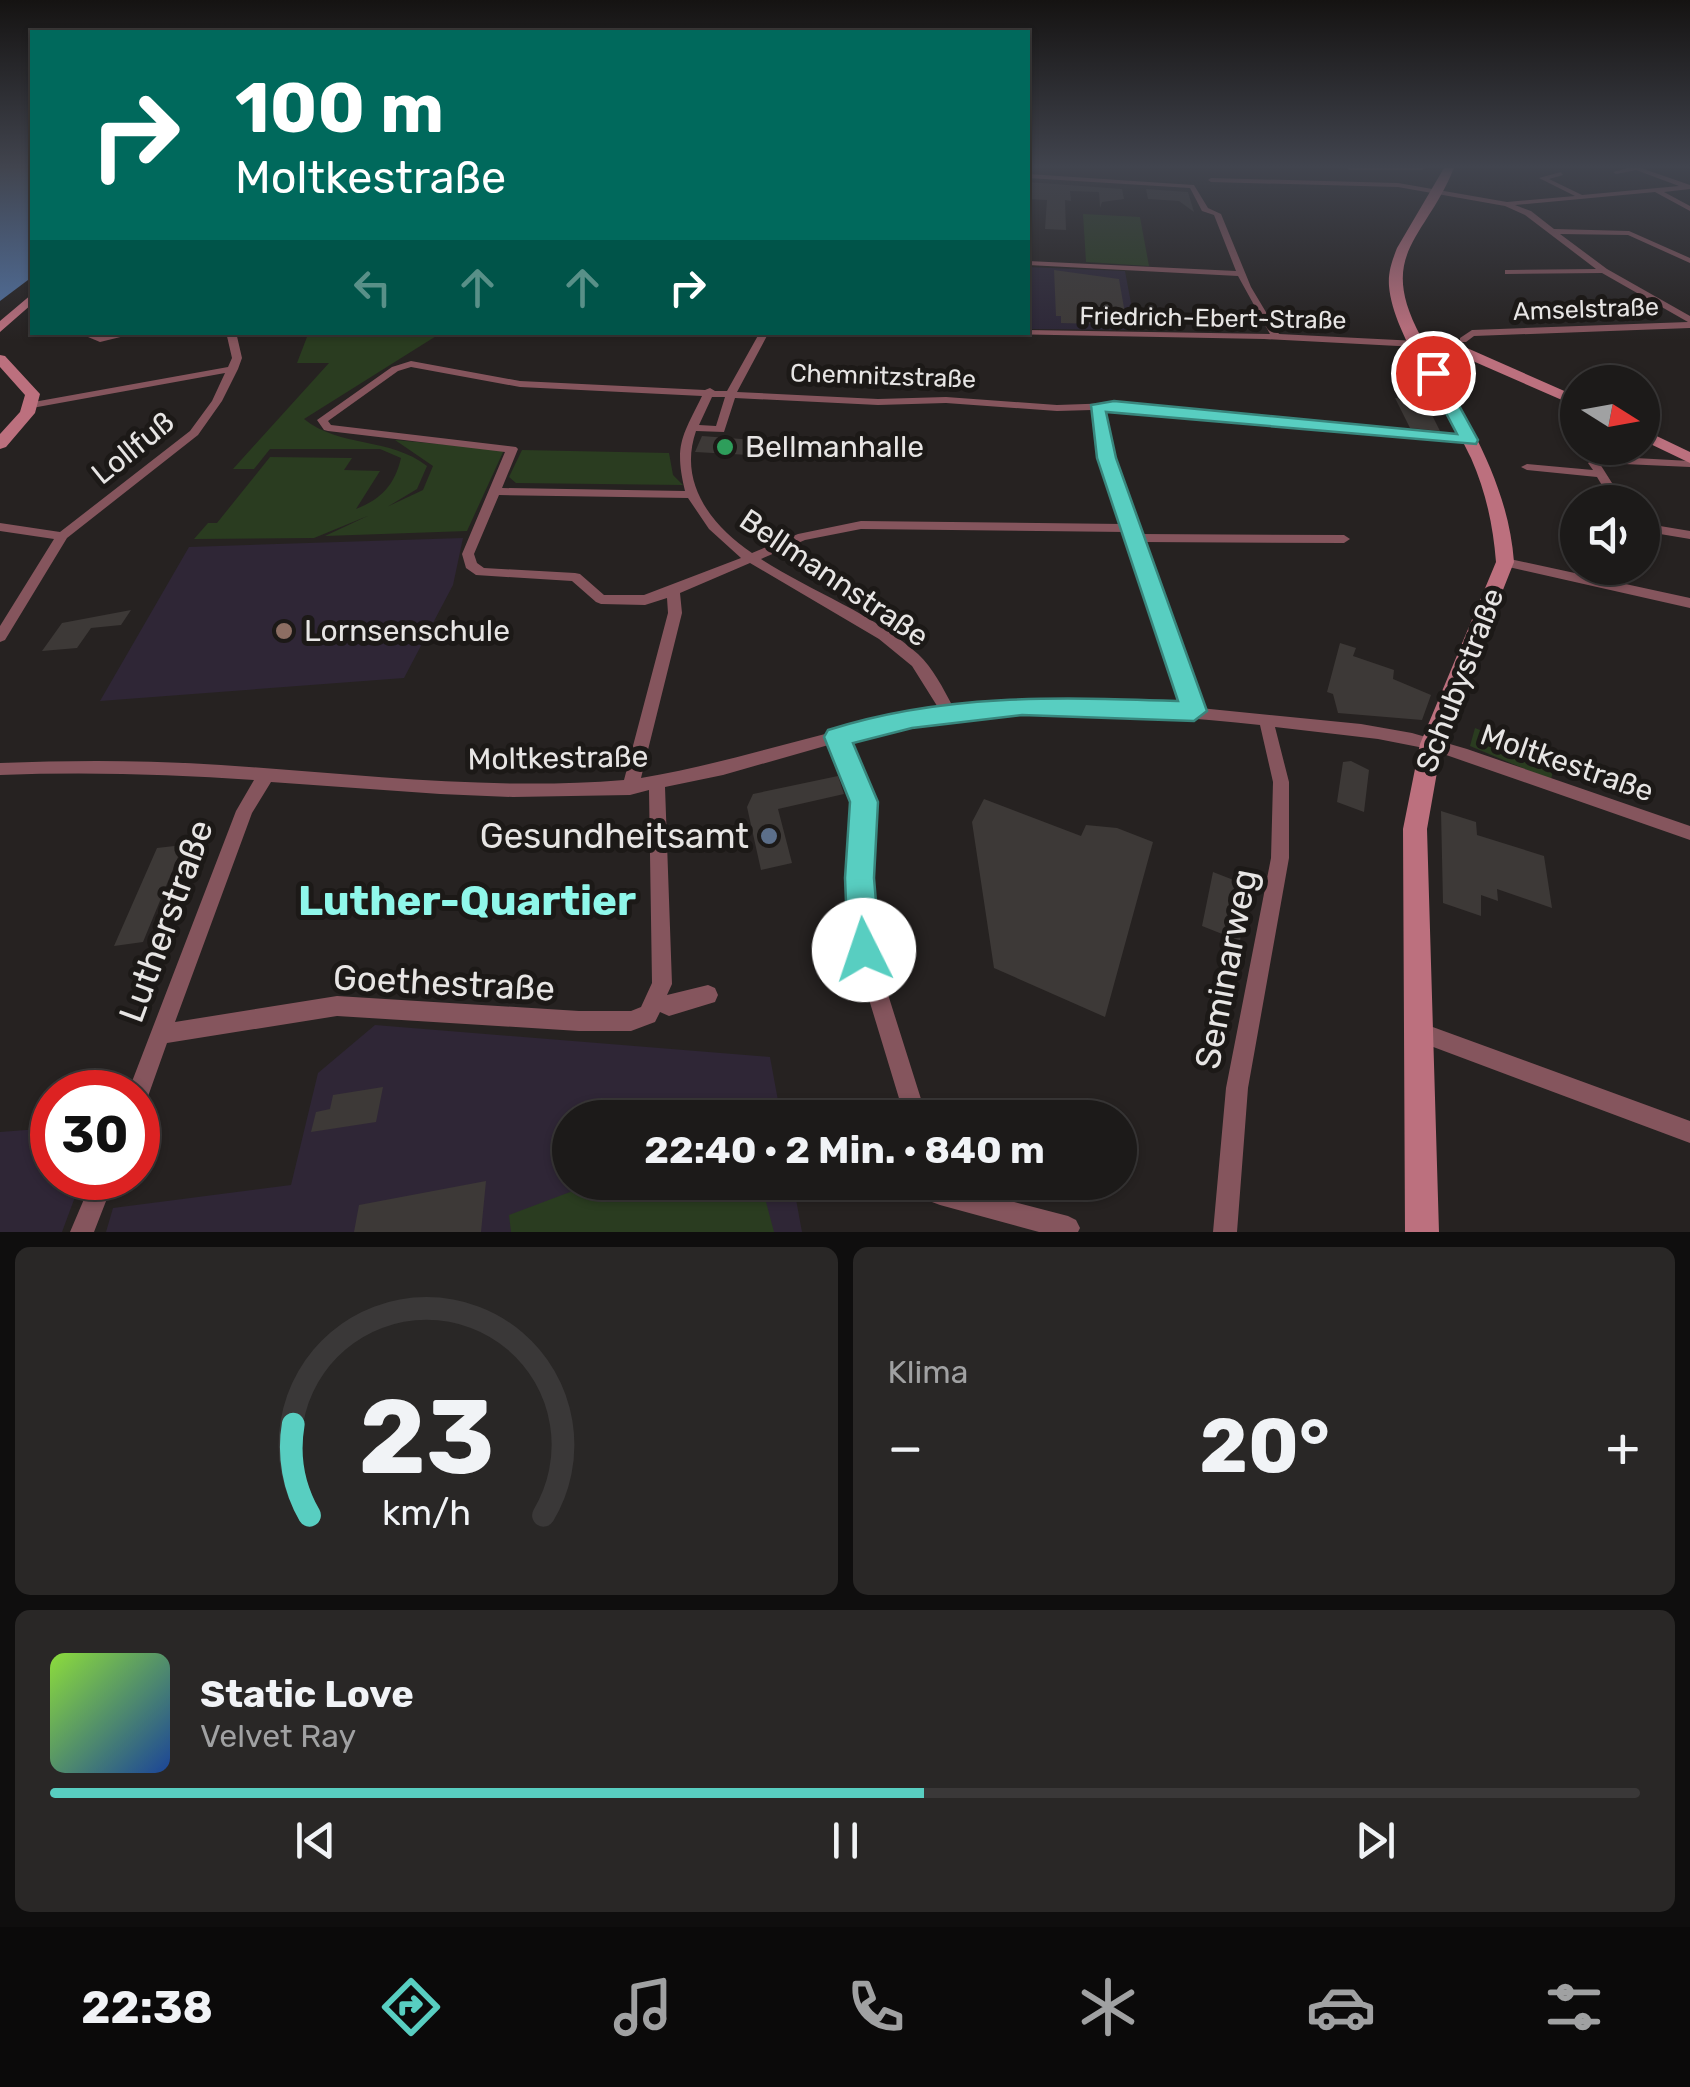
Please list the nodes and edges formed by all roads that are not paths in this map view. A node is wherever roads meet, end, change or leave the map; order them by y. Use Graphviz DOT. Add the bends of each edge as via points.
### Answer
graph roads {
  1 [pos="1222,225"];
  2 [pos="1421,225"];
  3 [pos="1541,225"];
  4 [pos="1549,231"];
  5 [pos="1690,262"];
  6 [pos="1030,263"];
  7 [pos="1672,268"];
  8 [pos="1604,271"];
  9 [pos="1508,272"];
  10 [pos="1241,274"];
  11 [pos="30,300"];
  12 [pos="1690,322"];
  13 [pos="0,328"];
  14 [pos="1030,332"];
  15 [pos="88,335"];
  16 [pos="122,335"];
  17 [pos="231,335"];
  18 [pos="762,335"];
  19 [pos="1276,336"];
  20 [pos="1463,340"];
  21 [pos="1418,344"];
  22 [pos="0,359"];
  23 [pos="233,369"];
  24 [pos="710,391"];
  25 [pos="732,392"];
  26 [pos="1560,396"];
  27 [pos="32,406"];
  28 [pos="1097,409"];
  29 [pos="693,428"];
  30 [pos="1469,440"];
  31 [pos="0,444"];
  32 [pos="1660,444"];
  33 [pos="1690,461"];
  34 [pos="1527,467"];
  35 [pos="1598,474"];
  36 [pos="1606,485"];
  37 [pos="493,492"];
  38 [pos="692,495"];
  39 [pos="0,528"];
  40 [pos="1660,530"];
  41 [pos="1133,533"];
  42 [pos="1690,535"];
  43 [pos="62,536"];
  44 [pos="1344,538"];
  45 [pos="752,558"];
  46 [pos="1504,562"];
  47 [pos="674,591"];
  48 [pos="1690,603"];
  49 [pos="0,637"];
  50 [pos="1194,711"];
  51 [pos="949,712"];
  52 [pos="1266,720"];
  53 [pos="837,737"];
  54 [pos="1431,744"];
  55 [pos="0,770"];
  56 [pos="266,775"];
  57 [pos="657,785"];
  58 [pos="630,788"];
  59 [pos="1690,833"];
  60 [pos="708,996"];
  61 [pos="658,1002"];
  62 [pos="1417,1031"];
  63 [pos="162,1034"];
  64 [pos="148,1070"];
  65 [pos="910,1100"];
  66 [pos="1690,1132"];
  67 [pos="95,1200"];
  68 [pos="963,1200"];
  69 [pos="1068,1228"];
  70 [pos="82,1232"];
  71 [pos="1224,1232"];
  72 [pos="1422,1232"];
  1 -- 10 [label="street"];
  2 -- 21 [label="street, Schubystraße" via="1397,262 1398,297"];
  3 -- 4 [label="street"];
  4 -- 5 [label="street" via="1629,234"];
  4 -- 8 [label="street"];
  5 -- 7 [label="street"];
  6 -- 10 [label="street"];
  8 -- 9 [label="street"];
  8 -- 12 [label="street"];
  10 -- 19 [label="street"];
  11 -- 13 [label="street"];
  12 -- 20 [label="street, Amselstraße" via="1484,332"];
  14 -- 19 [label="street, Friedrich-Ebert-Straße"];
  15 -- 16 [label="street"];
  17 -- 23 [label="street" via="237,348"];
  18 -- 25 [label="street"];
  19 -- 21 [label="street, Friedrich-Ebert-Straße"];
  21 -- 26 [label="street" via="1462,351"];
  21 -- 30 [label="street, Schubystraße"];
  22 -- 27 [label="street" via="29,385"];
  23 -- 27 [label="street"];
  23 -- 43 [label="street, Lollfuß" via="184,444"];
  24 -- 25 [label="street, Chemnitzstraße"];
  24 -- 29 [label="street"];
  24 -- 37 [label="street, Chemnitzstraße" via="506,382 411,364 322,420 328,428 512,449"];
  25 -- 28 [label="street, Chemnitzstraße"];
  25 -- 29 [label="street" via="720,430"];
  27 -- 31 [label="street"];
  28 -- 30 [label="street, Chemnitzstraße"];
  28 -- 41 [label="street"];
  29 -- 38 [label="street" via="684,465"];
  30 -- 46 [label="street, Schubystraße" via="1500,510"];
  32 -- 33 [label="street"];
  33 -- 35 [label="street" via="1599,460"];
  34 -- 35 [label="street"];
  35 -- 36 [label="street"];
  37 -- 38 [label="street"];
  37 -- 47 [label="street" via="468,554 481,572 575,577 601,598 645,600"];
  38 -- 45 [label="street, Bellmannstraße"];
  39 -- 43 [label="street"];
  40 -- 42 [label="street"];
  41 -- 44 [label="street"];
  41 -- 45 [label="street" via="860,525 802,537"];
  41 -- 50 [label="street"];
  43 -- 49 [label="street"];
  45 -- 47 [label="street"];
  45 -- 51 [label="street, Bellmannstraße" via="909,654"];
  46 -- 48 [label="street"];
  46 -- 54 [label="street, Schubystraße"];
  47 -- 58 [label="street" via="675,613"];
  50 -- 51 [label="street, Moltkestraße" via="1053,704"];
  50 -- 52 [label="street, Moltkestraße"];
  51 -- 53 [label="street, Moltkestraße"];
  52 -- 54 [label="street, Moltkestraße"];
  52 -- 71 [label="street, Seminarweg" via="1282,782 1280,858 1236,1088"];
  53 -- 57 [label="street, Moltkestraße"];
  53 -- 65 [label="street" via="864,802 864,950"];
  54 -- 59 [label="street, Moltkestraße"];
  54 -- 62 [label="street, Schubystraße" via="1415,828"];
  55 -- 56 [label="street, Moltkestraße" via="101,765"];
  56 -- 58 [label="street, Moltkestraße" via="480,788"];
  56 -- 63 [label="street, Lutherstraße" via="244,812"];
  57 -- 58 [label="street, Moltkestraße"];
  57 -- 61 [label="street"];
  60 -- 61 [label="street, Goethestraße" via="669,1006"];
  61 -- 63 [label="street, Goethestraße" via="631,1021 337,1006"];
  62 -- 66 [label="street"];
  62 -- 72 [label="street, Schubystraße"];
  63 -- 64 [label="street, Lutherstraße"];
  67 -- 70 [label="street"];
  68 -- 69 [label="street"];
}
